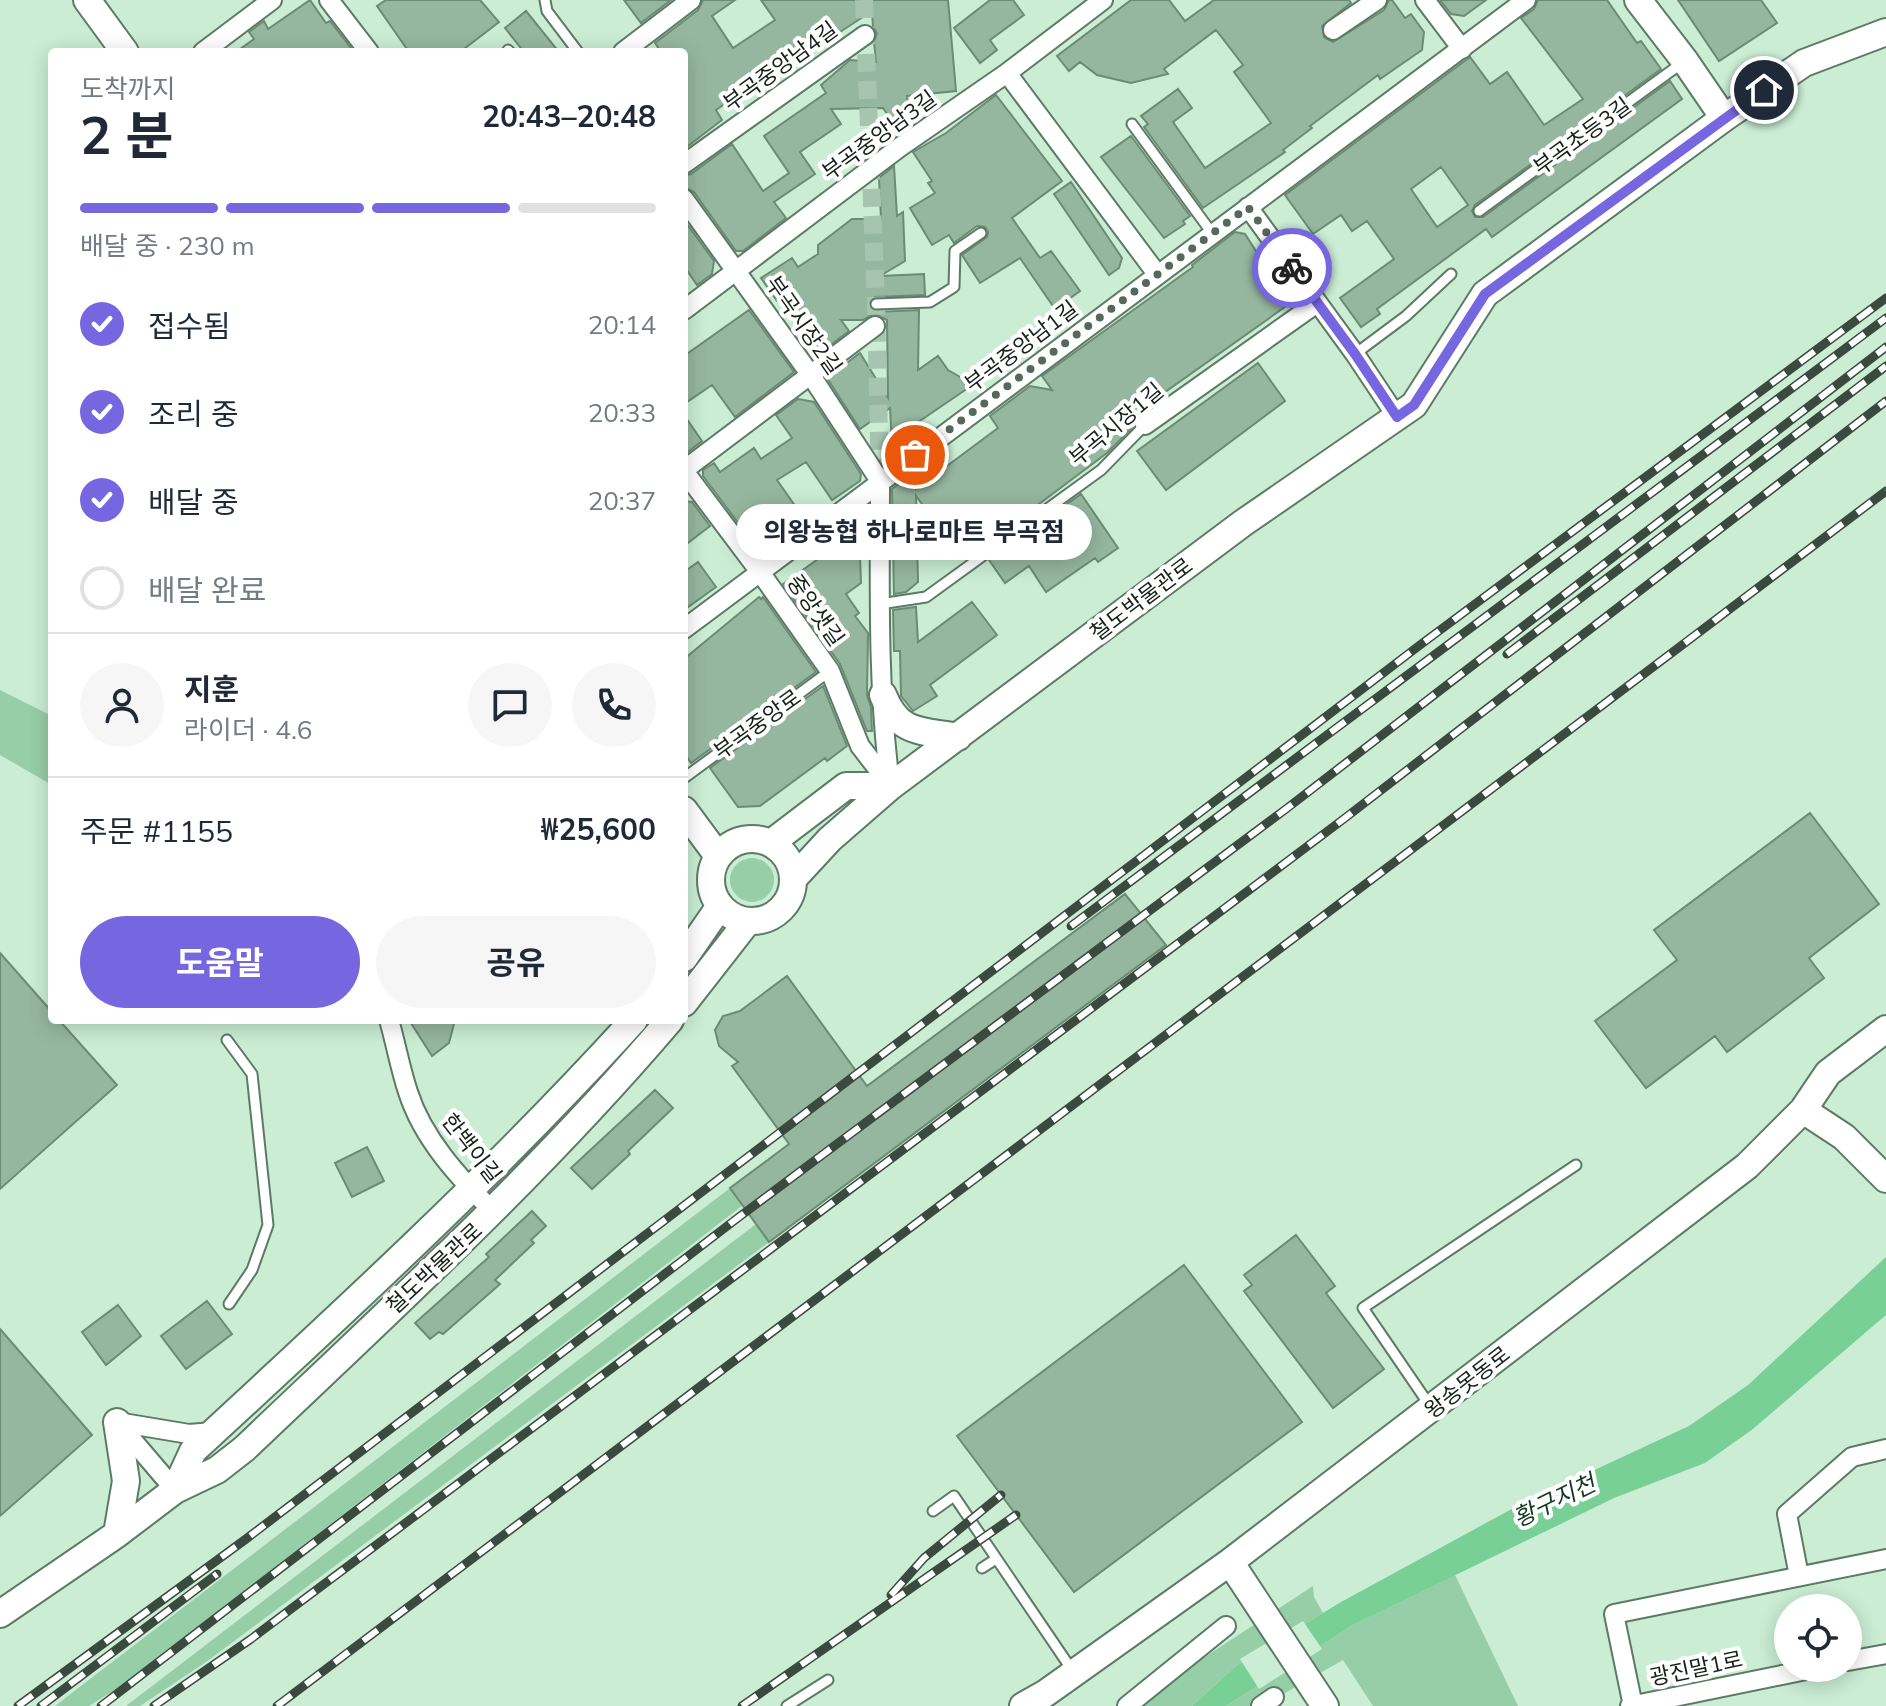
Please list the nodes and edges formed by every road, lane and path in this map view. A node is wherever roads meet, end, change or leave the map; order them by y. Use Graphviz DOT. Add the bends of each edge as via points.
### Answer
graph roads {
  1 [pos="87,0"];
  2 [pos="272,0"];
  3 [pos="329,0"];
  4 [pos="545,0"];
  5 [pos="691,0"];
  6 [pos="1103,0"];
  7 [pos="1377,0"];
  8 [pos="1425,0"];
  9 [pos="1526,0"];
  10 [pos="1638,0"];
  11 [pos="1333,30"];
  12 [pos="1886,32"];
  13 [pos="865,35"];
  14 [pos="122,48"];
  15 [pos="208,48"];
  16 [pos="366,48"];
  17 [pos="575,48"];
  18 [pos="628,48"];
  19 [pos="1462,49"];
  20 [pos="1685,61"];
  21 [pos="1007,73"];
  22 [pos="1724,118"];
  23 [pos="1132,124"];
  24 [pos="688,161"];
  25 [pos="688,204"];
  26 [pos="1248,207"];
  27 [pos="1479,211"];
  28 [pos="981,233"];
  29 [pos="1212,233"];
  30 [pos="737,271"];
  31 [pos="1157,274"];
  32 [pos="1451,274"];
  33 [pos="1317,303"];
  34 [pos="876,304"];
  35 [pos="688,307"];
  36 [pos="875,326"];
  37 [pos="1355,354"];
  38 [pos="810,374"];
  39 [pos="1397,417"];
  40 [pos="1145,425"];
  41 [pos="688,467"];
  42 [pos="688,475"];
  43 [pos="880,481"];
  44 [pos="760,572"];
  45 [pos="880,604"];
  46 [pos="688,626"];
  47 [pos="830,671"];
  48 [pos="883,695"];
  49 [pos="958,737"];
  50 [pos="688,775"];
  51 [pos="891,786"];
  52 [pos="688,815"];
  53 [pos="771,843"];
  54 [pos="718,856"];
  55 [pos="793,879"];
  56 [pos="720,906"];
  57 [pos="748,921"];
  58 [pos="688,952"];
  59 [pos="688,998"];
  60 [pos="390,1024"];
  61 [pos="630,1024"];
  62 [pos="667,1024"];
  63 [pos="1886,1029"];
  64 [pos="227,1040"];
  65 [pos="1803,1110"];
  66 [pos="1576,1165"];
  67 [pos="1886,1179"];
  68 [pos="470,1189"];
  69 [pos="494,1212"];
  70 [pos="229,1304"];
  71 [pos="1432,1409"];
  72 [pos="116,1421"];
  73 [pos="213,1432"];
  74 [pos="1886,1449"];
  75 [pos="175,1490"];
  76 [pos="933,1511"];
  77 [pos="117,1534"];
  78 [pos="996,1559"];
  79 [pos="1886,1559"];
  80 [pos="1230,1562"];
  81 [pos="982,1568"];
  82 [pos="1799,1576"];
  83 [pos="0,1614"];
  84 [pos="1226,1626"];
  85 [pos="1886,1654"];
  86 [pos="1862,1658"];
  87 [pos="1074,1673"];
  88 [pos="1774,1677"];
  89 [pos="828,1680"];
  90 [pos="787,1706"];
  91 [pos="1023,1706"];
  92 [pos="1127,1706"];
  93 [pos="1325,1706"];
  94 [pos="1632,1706"];
  1 -- 14 [label="street"];
  2 -- 15 [label="street"];
  3 -- 16 [label="street"];
  4 -- 17 [label="lane" via="547,11"];
  5 -- 18 [label="street"];
  6 -- 21 [label="street, 부곡중앙남3길"];
  7 -- 11 [label="street"];
  8 -- 19 [label="street"];
  9 -- 19 [label="street, 부곡중앙남1길"];
  10 -- 20 [label="street"];
  12 -- 22 [label="street, 철도박물관로" via="1804,63"];
  13 -- 24 [label="street, 부곡중앙남4길"];
  19 -- 26 [label="street, 부곡중앙남1길"];
  20 -- 22 [label="street"];
  20 -- 27 [label="lane, 부곡초등3길"];
  21 -- 30 [label="street, 부곡중앙남3길"];
  21 -- 31 [label="street"];
  22 -- 39 [label="street, 철도박물관로" via="1485,294 1414,405"];
  23 -- 29 [label="lane"];
  25 -- 30 [label="street, 부곡시장2길"];
  26 -- 29 [label="street, 부곡중앙남1길"];
  26 -- 33 [label="street"];
  28 -- 34 [label="lane" via="955,251 954,287 930,302"];
  29 -- 31 [label="street, 부곡중앙남1길"];
  30 -- 35 [label="street, 부곡중앙남3길"];
  30 -- 38 [label="street, 부곡시장2길"];
  31 -- 43 [label="street, 부곡중앙남1길"];
  32 -- 37 [label="lane"];
  33 -- 37 [label="street"];
  33 -- 40 [label="street, 부곡시장1길"];
  36 -- 38 [label="street"];
  37 -- 39 [label="street"];
  38 -- 41 [label="street"];
  38 -- 43 [label="street, 부곡시장2길"];
  39 -- 49 [label="street, 철도박물관로" via="1243,523"];
  40 -- 45 [label="lane, 부곡시장1길" via="1101,470 926,597"];
  42 -- 44 [label="street, 중앙샛길"];
  43 -- 44 [label="street, 부곡중앙남1길"];
  43 -- 45 [label="street"];
  44 -- 46 [label="street, 부곡중앙남1길"];
  44 -- 47 [label="street, 중앙샛길"];
  45 -- 48 [label="street"];
  47 -- 50 [label="lane, 부곡중앙로"];
  47 -- 51 [label="street, 중앙샛길" via="860,746"];
  48 -- 49 [label="street" via="889,710 909,730"];
  48 -- 51 [label="street"];
  49 -- 51 [label="street, 철도박물관로"];
  51 -- 53 [label="street" via="846,786"];
  51 -- 55 [label="street, 철도박물관로"];
  52 -- 54 [label="street"];
  53 -- 54 [label="street" via="742,840"];
  53 -- 55 [label="street" via="790,865"];
  54 -- 56 [label="street" via="711,876"];
  55 -- 57 [label="street" via="780,910"];
  56 -- 57 [label="street"];
  56 -- 58 [label="street"];
  57 -- 59 [label="street"];
  60 -- 68 [label="street, 한백이길" via="408,1093 425,1131"];
  61 -- 68 [label="street, 철도박물관로"];
  62 -- 69 [label="street, 철도박물관로"];
  63 -- 65 [label="street, 왕송못동로" via="1828,1073"];
  64 -- 70 [label="lane" via="252,1074 268,1225 252,1270"];
  65 -- 67 [label="street" via="1844,1137"];
  65 -- 71 [label="street, 왕송못동로" via="1747,1166"];
  66 -- 71 [label="lane" via="1363,1308"];
  68 -- 69 [label="street, 한백이길"];
  68 -- 73 [label="street, 철도박물관로"];
  69 -- 75 [label="street, 철도박물관로" via="244,1449 217,1470"];
  71 -- 80 [label="street, 왕송못동로"];
  72 -- 73 [label="street" via="189,1434"];
  72 -- 75 [label="street"];
  72 -- 77 [label="street" via="126,1481"];
  73 -- 75 [label="street, 철도박물관로" via="193,1451"];
  74 -- 82 [label="street" via="1852,1457 1787,1514"];
  75 -- 77 [label="street, 철도박물관로"];
  76 -- 78 [label="lane" via="954,1496"];
  77 -- 83 [label="street, 철도박물관로"];
  78 -- 81 [label="lane"];
  78 -- 87 [label="lane"];
  79 -- 82 [label="street"];
  80 -- 87 [label="street, 왕송못동로"];
  80 -- 93 [label="street"];
  82 -- 94 [label="street" via="1614,1614"];
  84 -- 92 [label="street"];
  85 -- 86 [label="street"];
  87 -- 91 [label="street, 왕송못동로"];
  88 -- 94 [label="street, 광진말1로"];
  89 -- 90 [label="lane"];
}
